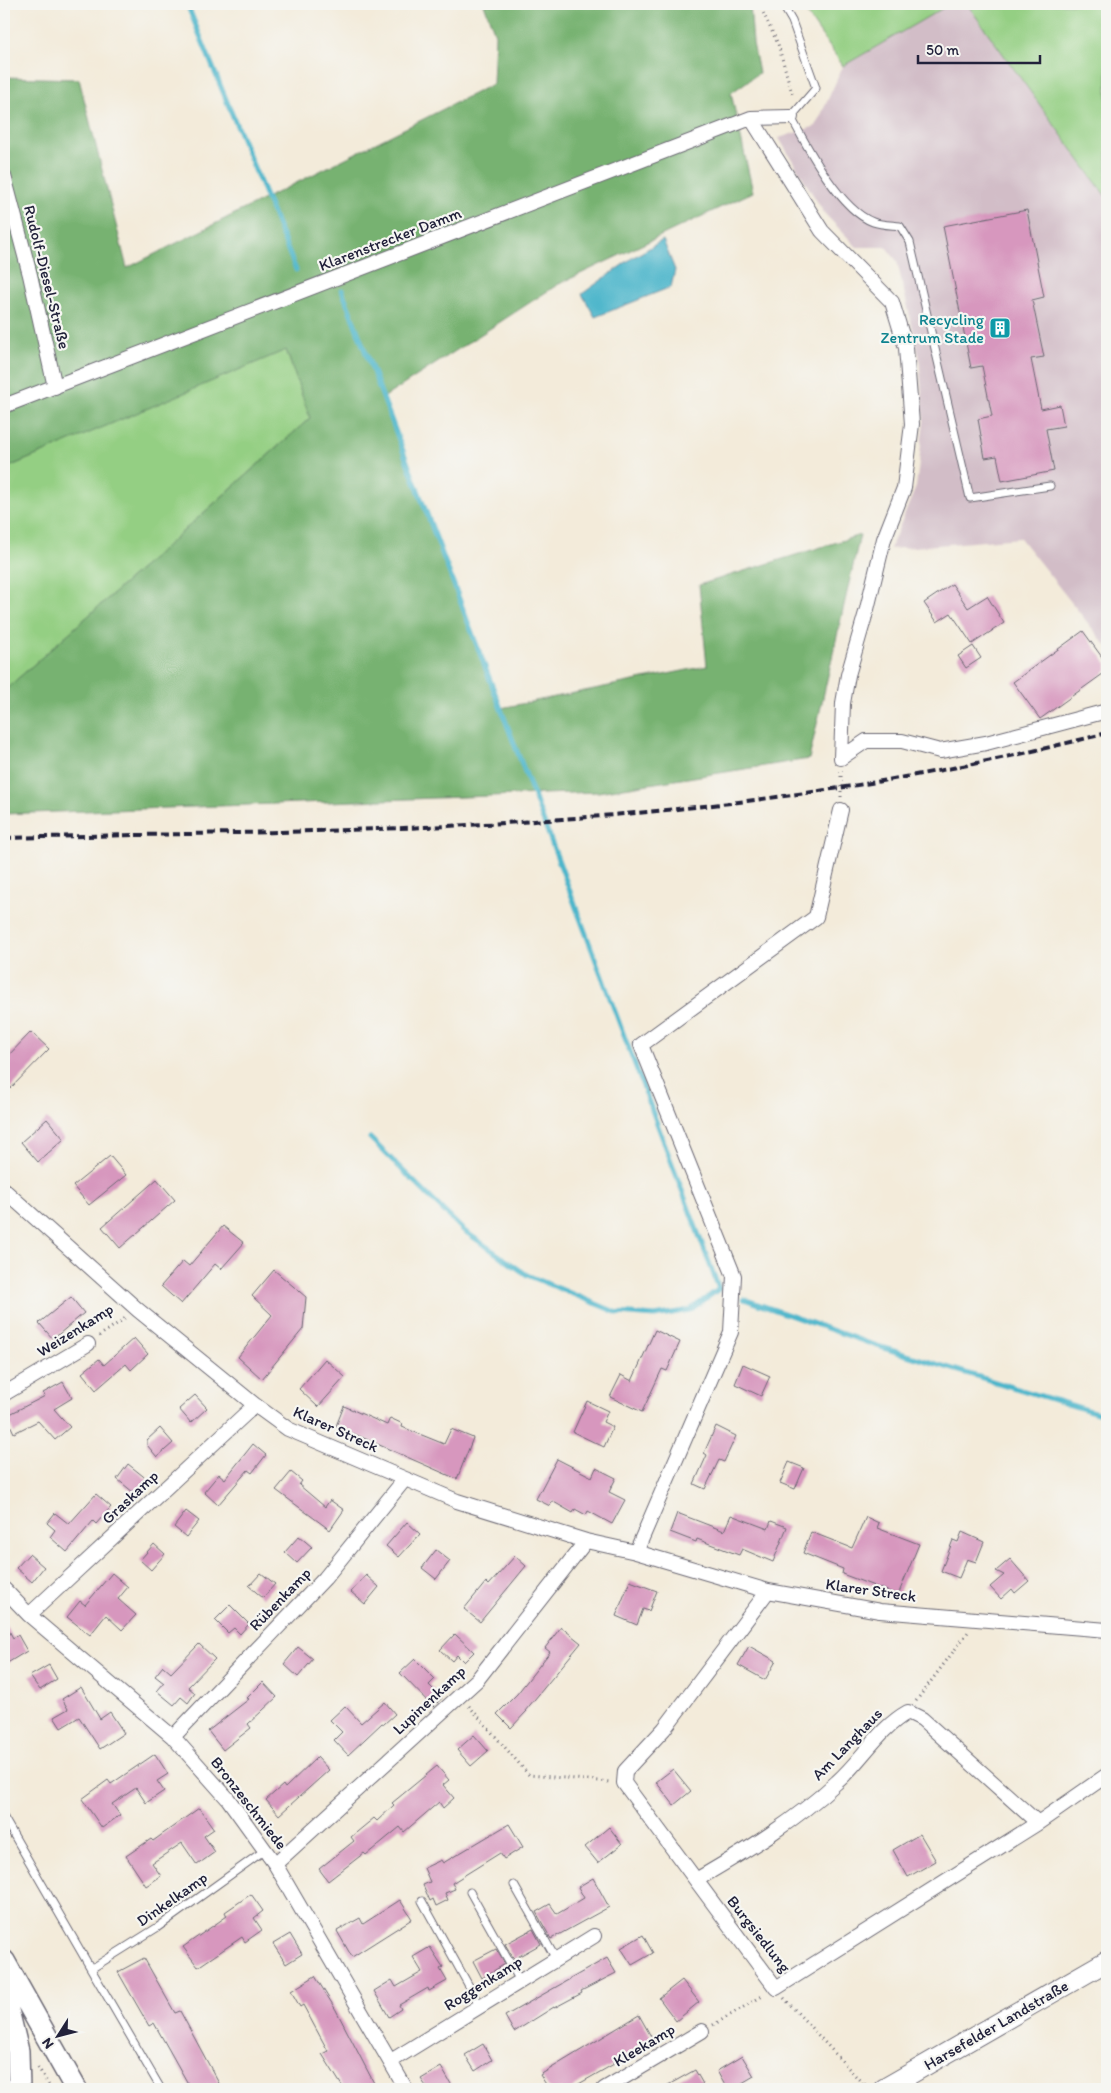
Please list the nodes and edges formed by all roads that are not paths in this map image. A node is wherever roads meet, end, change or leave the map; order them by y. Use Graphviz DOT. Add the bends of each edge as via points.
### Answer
graph roads {
  1 [pos="782,4"];
  2 [pos="794,114"];
  3 [pos="751,118"];
  4 [pos="4,176"];
  5 [pos="55,387"];
  6 [pos="4,406"];
  7 [pos="1050,486"];
  8 [pos="1107,711"];
  9 [pos="841,810"];
  10 [pos="4,1190"];
  11 [pos="88,1344"];
  12 [pos="4,1394"];
  13 [pos="255,1405"];
  14 [pos="405,1479"];
  15 [pos="586,1541"];
  16 [pos="636,1552"];
  17 [pos="4,1589"];
  18 [pos="768,1591"];
  19 [pos="29,1615"];
  20 [pos="1107,1630"];
  21 [pos="173,1736"];
  22 [pos="1107,1775"];
  23 [pos="4,1818"];
  24 [pos="1038,1823"];
  25 [pos="266,1850"];
  26 [pos="275,1864"];
  27 [pos="696,1880"];
  28 [pos="514,1885"];
  29 [pos="470,1892"];
  30 [pos="422,1901"];
  31 [pos="594,1936"];
  32 [pos="556,1960"];
  33 [pos="4,1961"];
  34 [pos="1107,1961"];
  35 [pos="91,1969"];
  36 [pos="520,1981"];
  37 [pos="4,1994"];
  38 [pos="480,2006"];
  39 [pos="702,2031"];
  40 [pos="391,2061"];
  41 [pos="19,2089"];
  42 [pos="76,2089"];
  43 [pos="161,2089"];
  44 [pos="406,2089"];
  45 [pos="604,2089"];
  46 [pos="884,2089"];
  1 -- 2 [label="lane" via="792,21 816,88"];
  2 -- 3 [label="street, Klarenstrecker Damm"];
  2 -- 7 [label="lane" via="814,159 852,210 874,222 900,226 910,242 970,498"];
  3 -- 5 [label="street, Klarenstrecker Damm"];
  3 -- 8 [label="street" via="822,232 892,302 906,348 912,424 904,488 884,539 848,675 843,702 841,758 866,741 902,741 940,751 986,743"];
  4 -- 5 [label="street, Rudolf-Diesel-Straße"];
  5 -- 6 [label="street, Klarenstrecker Damm"];
  9 -- 16 [label="street" via="816,917 641,1045 734,1276 731,1332"];
  10 -- 13 [label="street, Klarer Streck" via="138,1310"];
  11 -- 12 [label="street, Weizenkamp"];
  13 -- 14 [label="street, Klarer Streck" via="288,1429"];
  13 -- 19 [label="street, Graskamp"];
  14 -- 15 [label="street, Klarer Streck" via="457,1501"];
  14 -- 21 [label="street, Rübenkamp" via="325,1578"];
  15 -- 16 [label="street, Klarer Streck"];
  15 -- 26 [label="street, Lupinenkamp" via="477,1680"];
  16 -- 18 [label="street, Klarer Streck"];
  17 -- 19 [label="street, Bronzeschmiede"];
  18 -- 20 [label="street, Klarer Streck" via="880,1611"];
  18 -- 27 [label="street, Burgsiedlung" via="664,1729 625,1771 624,1783"];
  19 -- 21 [label="street, Bronzeschmiede"];
  21 -- 25 [label="street, Bronzeschmiede"];
  22 -- 24 [label="street, Burgsiedlung"];
  23 -- 35 [label="lane"];
  24 -- 27 [label="street, Burgsiedlung" via="776,1988"];
  24 -- 27 [label="street, Am Langhaus" via="922,1719 908,1712 894,1720 839,1781 792,1821"];
  25 -- 26 [label="street, Bronzeschmiede"];
  25 -- 35 [label="lane, Dinkelkamp" via="158,1927"];
  26 -- 40 [label="street, Bronzeschmiede"];
  28 -- 32 [label="lane"];
  29 -- 36 [label="lane"];
  30 -- 38 [label="lane"];
  31 -- 32 [label="street, Roggenkamp"];
  32 -- 36 [label="street, Roggenkamp"];
  33 -- 42 [label="main road"];
  34 -- 46 [label="main road, Harsefelder Landstraße"];
  35 -- 43 [label="lane"];
  36 -- 38 [label="street, Roggenkamp"];
  37 -- 41 [label="main road" via="18,2051"];
  38 -- 40 [label="street, Roggenkamp"];
  39 -- 45 [label="street, Kleekamp"];
  40 -- 44 [label="street, Bronzeschmiede"];
}
